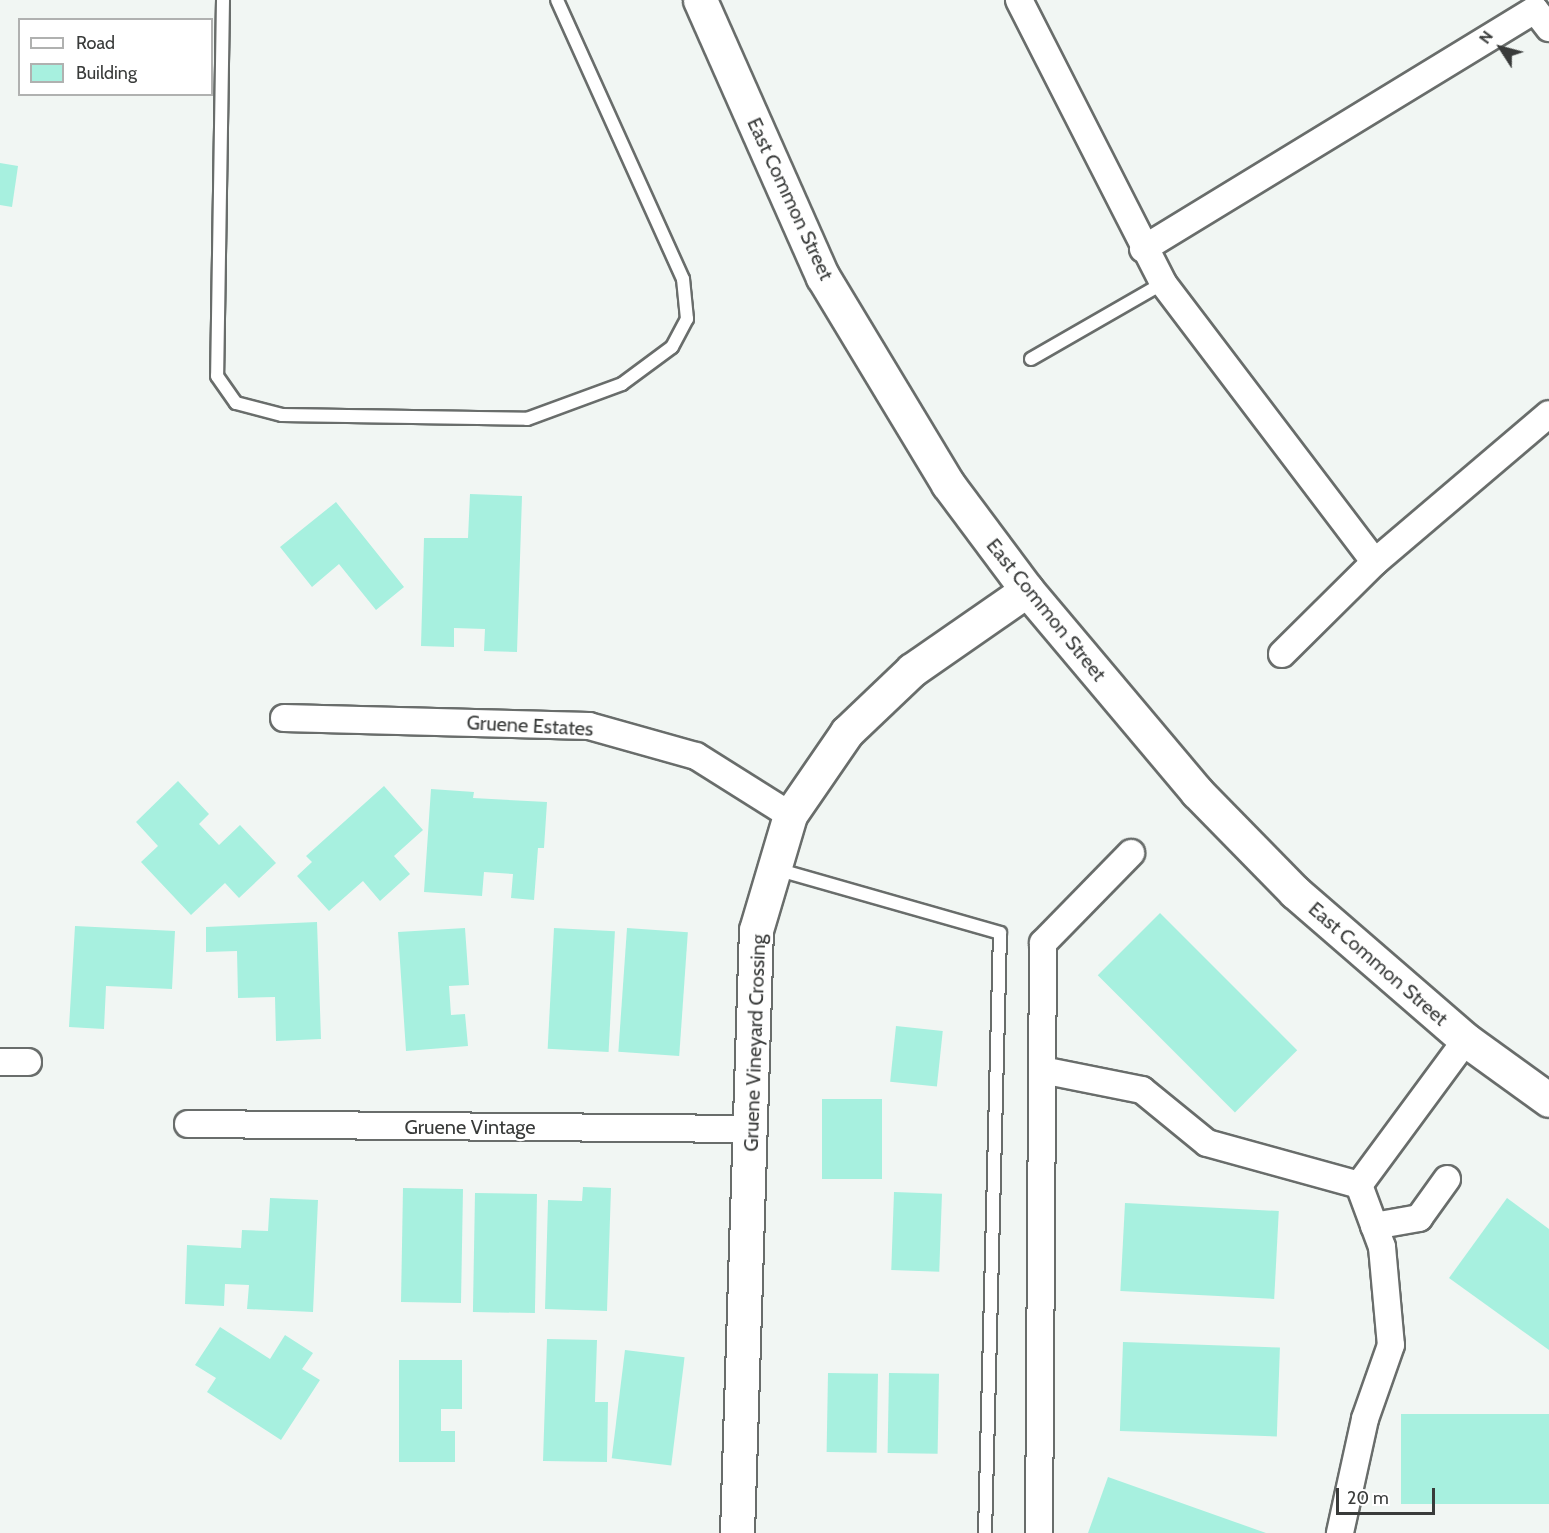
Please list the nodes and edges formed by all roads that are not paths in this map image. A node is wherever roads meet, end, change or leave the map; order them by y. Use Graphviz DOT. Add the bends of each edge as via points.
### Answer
graph roads {
  1 [pos="223,0"];
  2 [pos="557,0"];
  3 [pos="700,0"];
  4 [pos="1019,0"];
  5 [pos="1540,10"];
  6 [pos="1143,249"];
  7 [pos="1162,283"];
  8 [pos="1031,359"];
  9 [pos="1549,414"];
  10 [pos="1375,562"];
  11 [pos="1027,590"];
  12 [pos="1282,654"];
  13 [pos="284,718"];
  14 [pos="790,815"];
  15 [pos="1131,853"];
  16 [pos="775,869"];
  17 [pos="1466,1040"];
  18 [pos="0,1062"];
  19 [pos="28,1062"];
  20 [pos="1042,1070"];
  21 [pos="1549,1100"];
  22 [pos="188,1124"];
  23 [pos="752,1129"];
  24 [pos="1447,1179"];
  25 [pos="1359,1185"];
  26 [pos="1374,1226"];
  27 [pos="737,1533"];
  28 [pos="986,1533"];
  29 [pos="1040,1533"];
  30 [pos="1340,1533"];
  1 -- 2 [label="lane" via="217,376 236,404 282,415 527,419 622,384 672,347 687,319 682,279"];
  3 -- 11 [label="main road, East Common Street" via="823,277 948,484"];
  4 -- 6 [label="street"];
  5 -- 6 [label="street"];
  6 -- 7 [label="street"];
  7 -- 8 [label="lane"];
  7 -- 10 [label="street"];
  9 -- 10 [label="street"];
  10 -- 12 [label="street"];
  11 -- 14 [label="main road, Gruene Vineyard Crossing" via="912,670 847,732"];
  11 -- 17 [label="main road, East Common Street" via="1197,792 1295,892"];
  13 -- 14 [label="street, Gruene Estates" via="589,726 696,756"];
  14 -- 16 [label="main road, Gruene Vineyard Crossing"];
  15 -- 20 [label="street" via="1043,943"];
  16 -- 23 [label="main road, Gruene Vineyard Crossing" via="756,930"];
  16 -- 28 [label="lane" via="1000,933"];
  17 -- 21 [label="main road, East Common Street"];
  17 -- 25 [label="street"];
  18 -- 19 [label="street"];
  20 -- 25 [label="street" via="1142,1090 1207,1143"];
  20 -- 29 [label="street"];
  22 -- 23 [label="street, Gruene Vintage"];
  23 -- 27 [label="main road, Gruene Vineyard Crossing"];
  24 -- 26 [label="street" via="1419,1218"];
  25 -- 26 [label="street"];
  26 -- 30 [label="street" via="1382,1247 1391,1346 1365,1419"];
}
